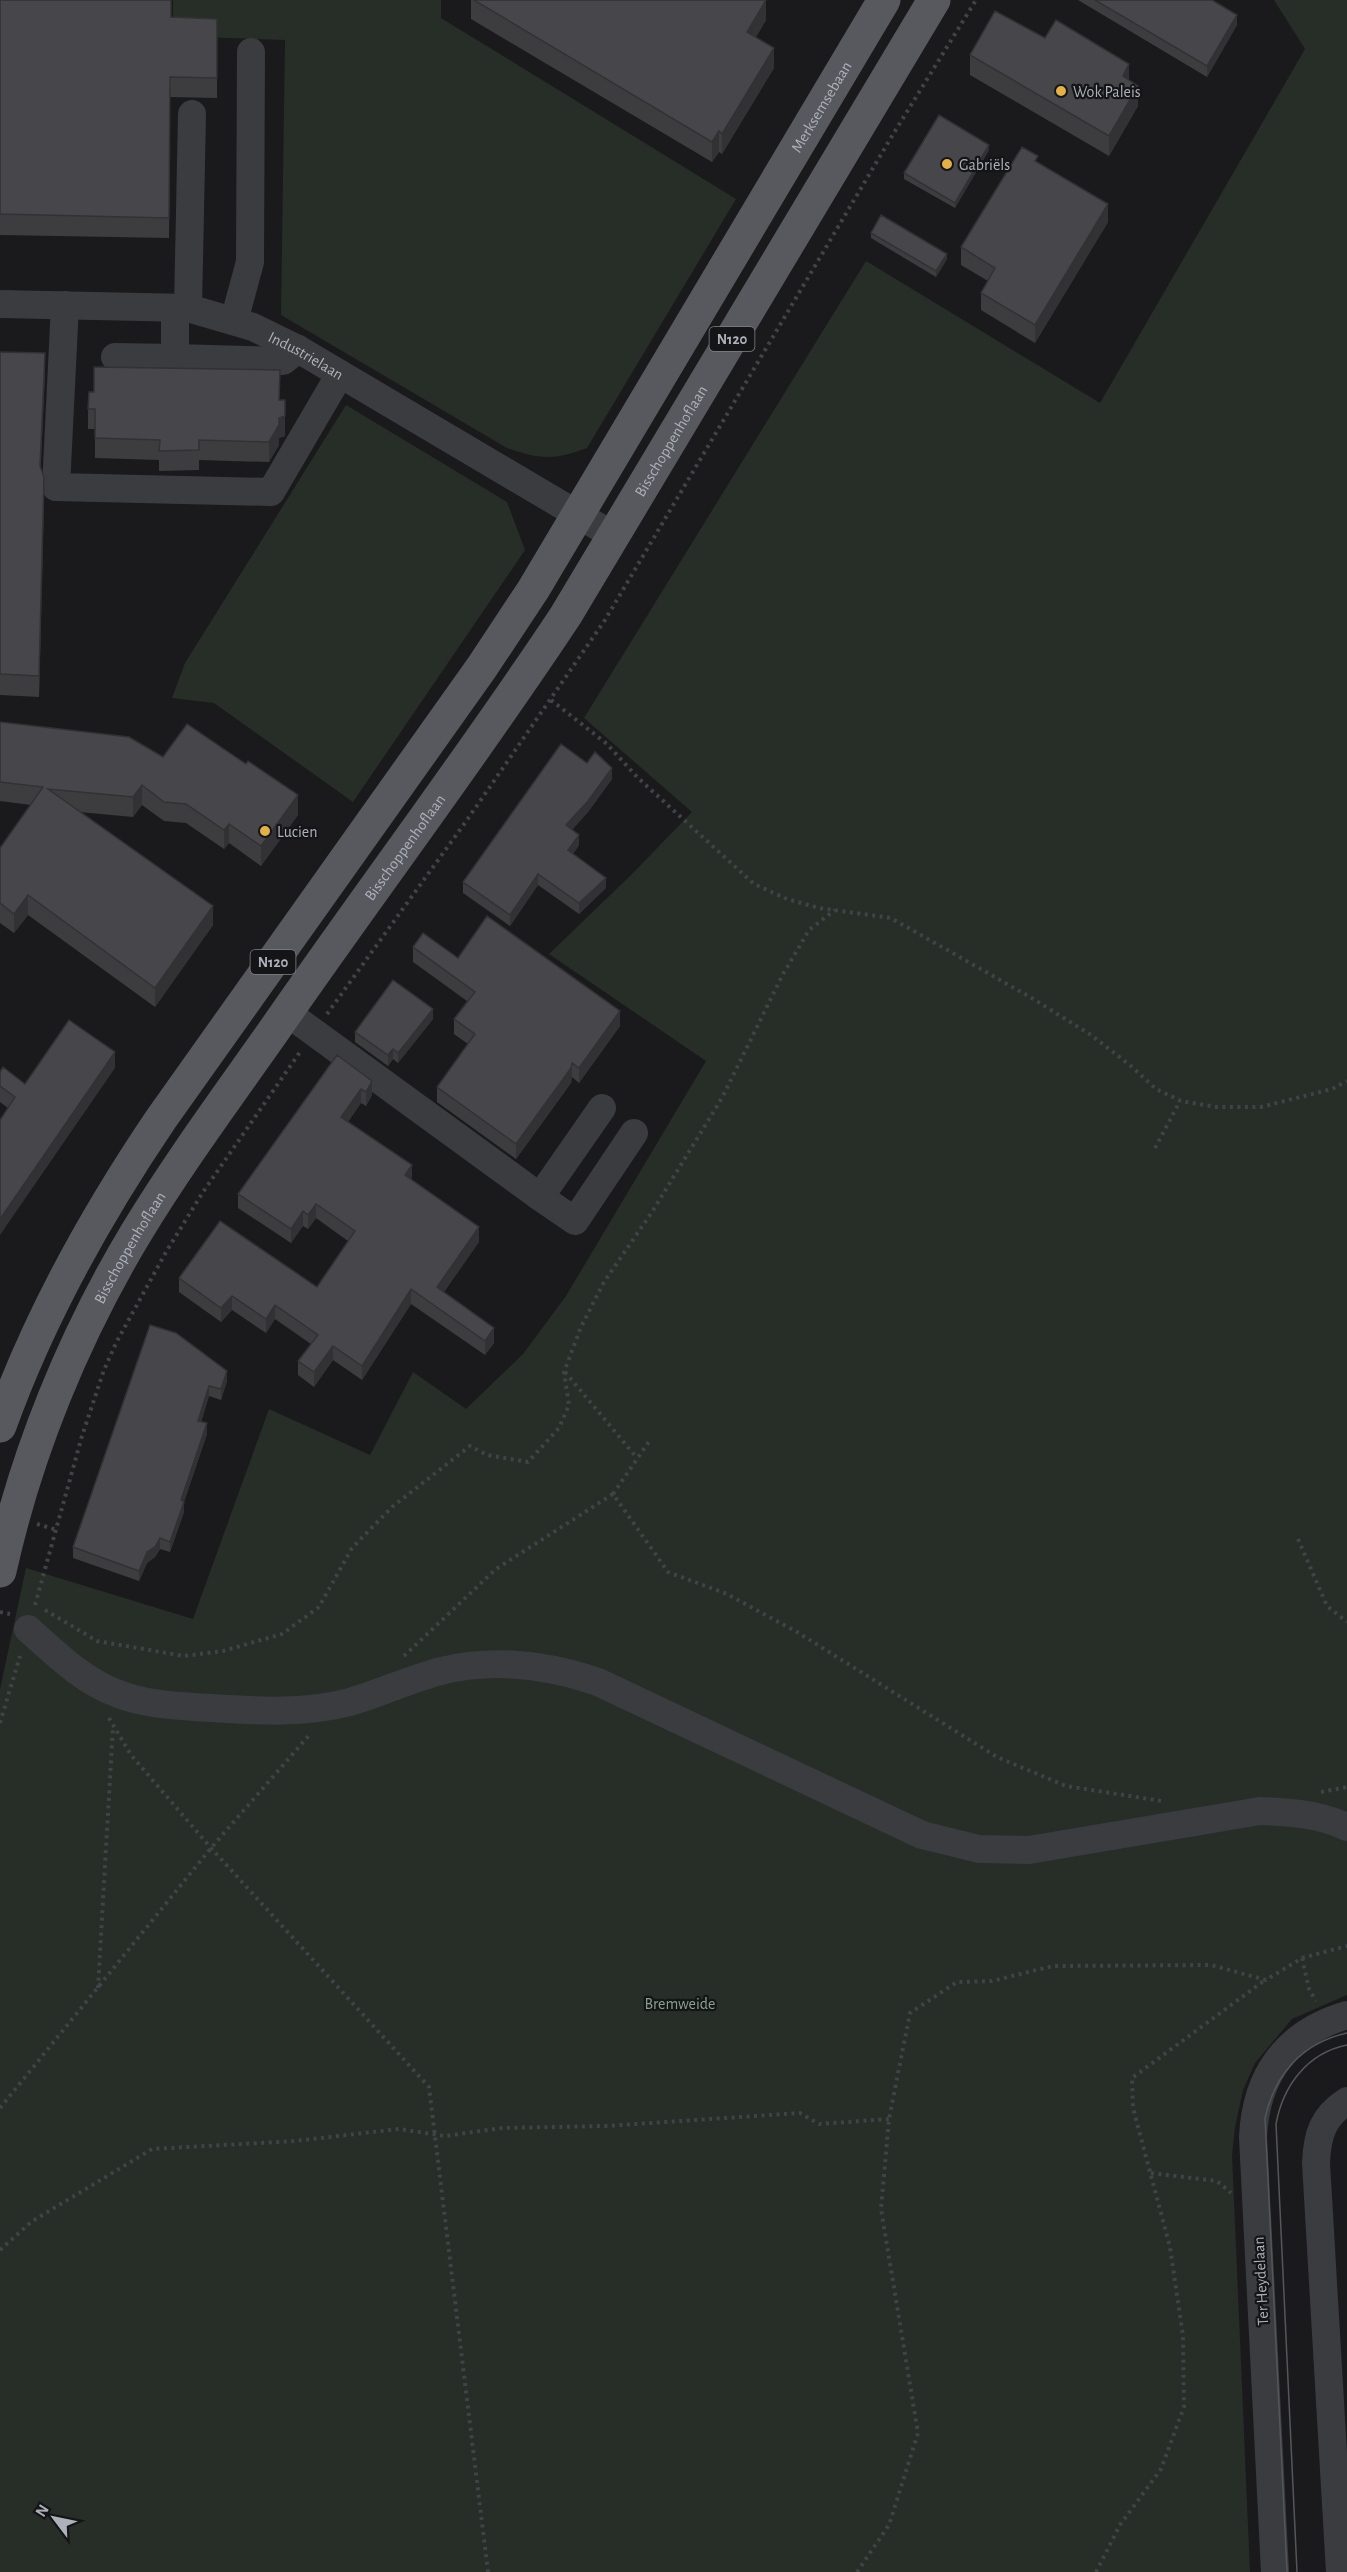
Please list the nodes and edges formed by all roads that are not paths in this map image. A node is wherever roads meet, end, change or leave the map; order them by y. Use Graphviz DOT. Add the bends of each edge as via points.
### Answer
graph roads {
  1 [pos="884,0"];
  2 [pos="934,0"];
  3 [pos="251,52"];
  4 [pos="192,114"];
  5 [pos="0,304"];
  6 [pos="65,305"];
  7 [pos="181,308"];
  8 [pos="234,321"];
  9 [pos="298,349"];
  10 [pos="115,357"];
  11 [pos="175,358"];
  12 [pos="340,374"];
  13 [pos="578,516"];
  14 [pos="614,536"];
  15 [pos="286,1012"];
  16 [pos="603,1108"];
  17 [pos="634,1133"];
  18 [pos="540,1197"];
  19 [pos="0,1426"];
  20 [pos="2,1553"];
  21 [pos="31,1618"];
  22 [pos="1347,1827"];
  23 [pos="1338,2018"];
  24 [pos="1347,2101"];
  25 [pos="1275,2572"];
  26 [pos="1340,2572"];
  1 -- 13 [label="main road, Merksemsebaan / N120"];
  2 -- 14 [label="main road, Bisschoppenhoflaan / N120"];
  3 -- 8 [label="street" via="250,262"];
  4 -- 7 [label="street"];
  5 -- 6 [label="street, Industrielaan"];
  6 -- 7 [label="street, Industrielaan"];
  6 -- 12 [label="street" via="56,487 271,492"];
  7 -- 8 [label="street, Industrielaan"];
  7 -- 11 [label="street"];
  8 -- 9 [label="street, Industrielaan"];
  9 -- 11 [label="street" via="283,361"];
  9 -- 12 [label="street, Industrielaan"];
  10 -- 11 [label="street"];
  12 -- 13 [label="street, Industrielaan"];
  13 -- 14 [label="street, Industrielaan"];
  13 -- 19 [label="main road, N120" via="482,667 131,1164 55,1299"];
  14 -- 15 [label="main road, Bisschoppenhoflaan / N120" via="504,707"];
  15 -- 18 [label="street"];
  15 -- 20 [label="main road, Bisschoppenhoflaan / N120" via="163,1190 111,1278 42,1431"];
  16 -- 18 [label="street"];
  17 -- 18 [label="street" via="575,1221"];
  21 -- 22 [label="street" via="69,1665 97,1683 135,1699 183,1706 278,1712 339,1704 464,1666 502,1664 554,1670 598,1682 922,1836 979,1849 1029,1850 1260,1811 1297,1812"];
  23 -- 25 [label="street, Ter Heydelaan" via="1305,2034 1274,2066 1261,2087 1254,2117"];
  24 -- 26 [label="street" via="1335,2109 1319,2130 1316,2163"];
}
